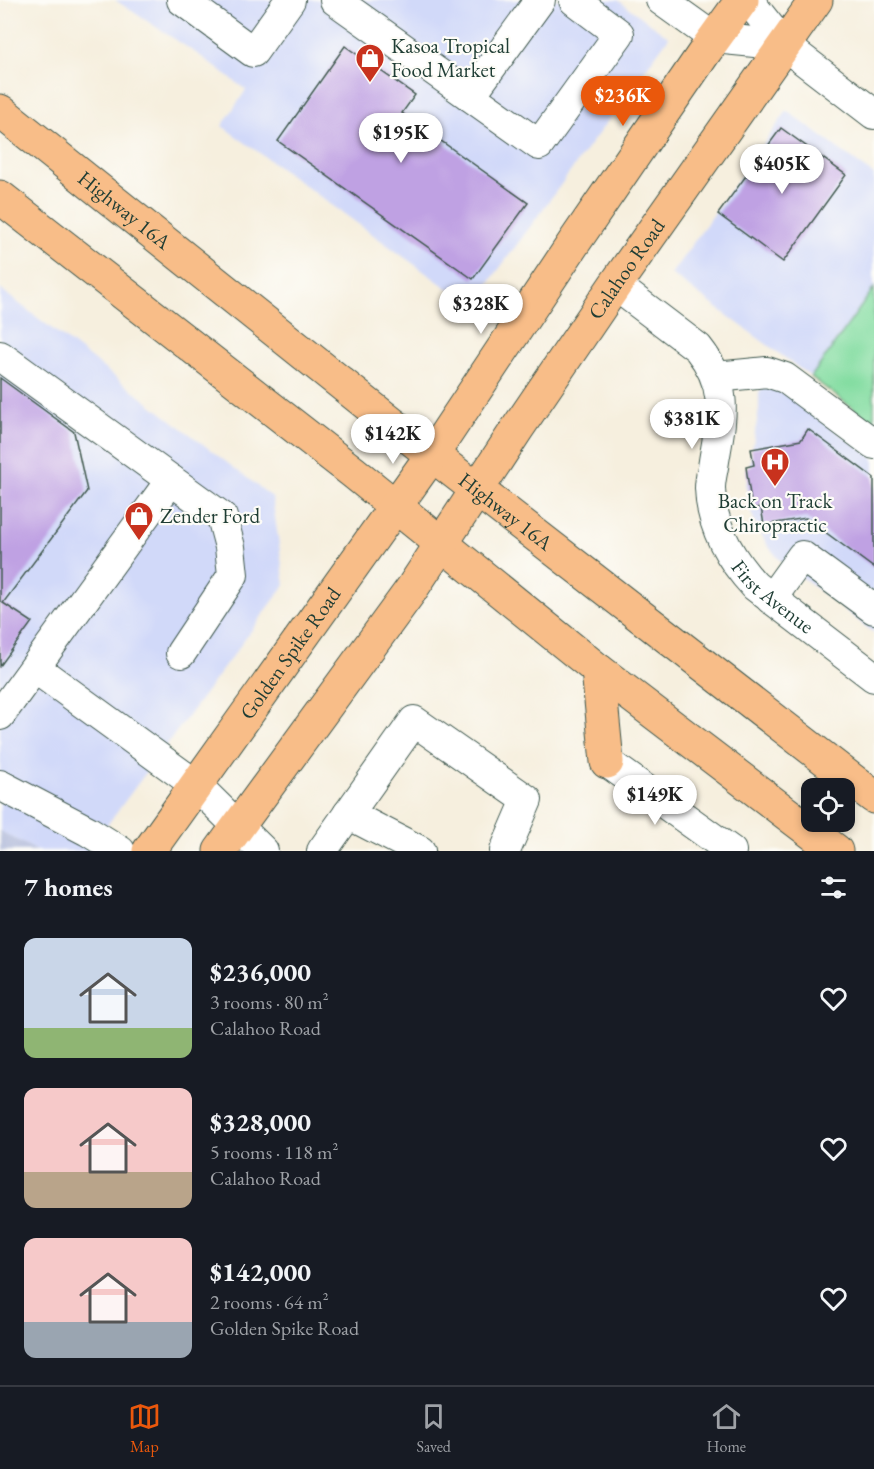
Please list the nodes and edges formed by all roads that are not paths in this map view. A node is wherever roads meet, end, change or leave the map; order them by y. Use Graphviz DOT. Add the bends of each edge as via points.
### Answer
graph roads {
  1 [pos="183,0"];
  2 [pos="290,0"];
  3 [pos="335,0"];
  4 [pos="540,0"];
  5 [pos="574,0"];
  6 [pos="661,0"];
  7 [pos="742,0"];
  8 [pos="748,0"];
  9 [pos="816,0"];
  10 [pos="714,38"];
  11 [pos="784,45"];
  12 [pos="470,96"];
  13 [pos="0,111"];
  14 [pos="874,114"];
  15 [pos="0,197"];
  16 [pos="615,285"];
  17 [pos="0,356"];
  18 [pos="716,377"];
  19 [pos="874,444"];
  20 [pos="432,455"];
  21 [pos="171,480"];
  22 [pos="477,490"];
  23 [pos="395,506"];
  24 [pos="442,544"];
  25 [pos="771,600"];
  26 [pos="874,609"];
  27 [pos="181,653"];
  28 [pos="34,668"];
  29 [pos="598,670"];
  30 [pos="874,677"];
  31 [pos="0,715"];
  32 [pos="607,762"];
  33 [pos="0,785"];
  34 [pos="196,785"];
  35 [pos="874,797"];
  36 [pos="348,814"];
  37 [pos="229,838"];
  38 [pos="120,851"];
  39 [pos="148,851"];
  40 [pos="263,851"];
  41 [pos="322,851"];
  42 [pos="420,851"];
  43 [pos="506,851"];
  44 [pos="731,851"];
  45 [pos="836,851"];
  1 -- 2 [label="street" via="253,52"];
  3 -- 12 [label="street"];
  4 -- 12 [label="street"];
  5 -- 12 [label="street" via="619,34 540,146"];
  6 -- 10 [label="street"];
  7 -- 10 [label="main road"];
  8 -- 11 [label="street"];
  9 -- 11 [label="main road, Calahoo Road"];
  10 -- 11 [label="street"];
  10 -- 20 [label="main road"];
  11 -- 14 [label="street"];
  11 -- 16 [label="main road, Calahoo Road"];
  13 -- 20 [label="main road, Highway 16A"];
  15 -- 23 [label="main road"];
  16 -- 18 [label="street, First Avenue" via="698,348"];
  16 -- 22 [label="main road, Calahoo Road"];
  17 -- 21 [label="street"];
  18 -- 19 [label="street" via="776,374"];
  18 -- 25 [label="street, First Avenue" via="721,412 710,487 717,527 742,572"];
  20 -- 22 [label="main road, Highway 16A"];
  20 -- 23 [label="main road, Golden Spike Road"];
  21 -- 27 [label="street" via="222,517 233,575"];
  21 -- 28 [label="street"];
  22 -- 24 [label="main road, Calahoo Road"];
  22 -- 35 [label="main road, Highway 16A"];
  23 -- 24 [label="main road"];
  23 -- 34 [label="main road, Golden Spike Road"];
  24 -- 29 [label="main road"];
  24 -- 37 [label="main road"];
  25 -- 26 [label="street" via="802,556"];
  25 -- 30 [label="street, First Avenue"];
  28 -- 31 [label="street"];
  28 -- 34 [label="street"];
  29 -- 32 [label="main road"];
  29 -- 45 [label="main road"];
  32 -- 44 [label="street"];
  33 -- 38 [label="street"];
  34 -- 37 [label="street"];
  34 -- 39 [label="main road, Golden Spike Road"];
  36 -- 41 [label="street"];
  36 -- 42 [label="street"];
  36 -- 43 [label="street" via="414,721 526,800"];
  37 -- 40 [label="street"];
}
